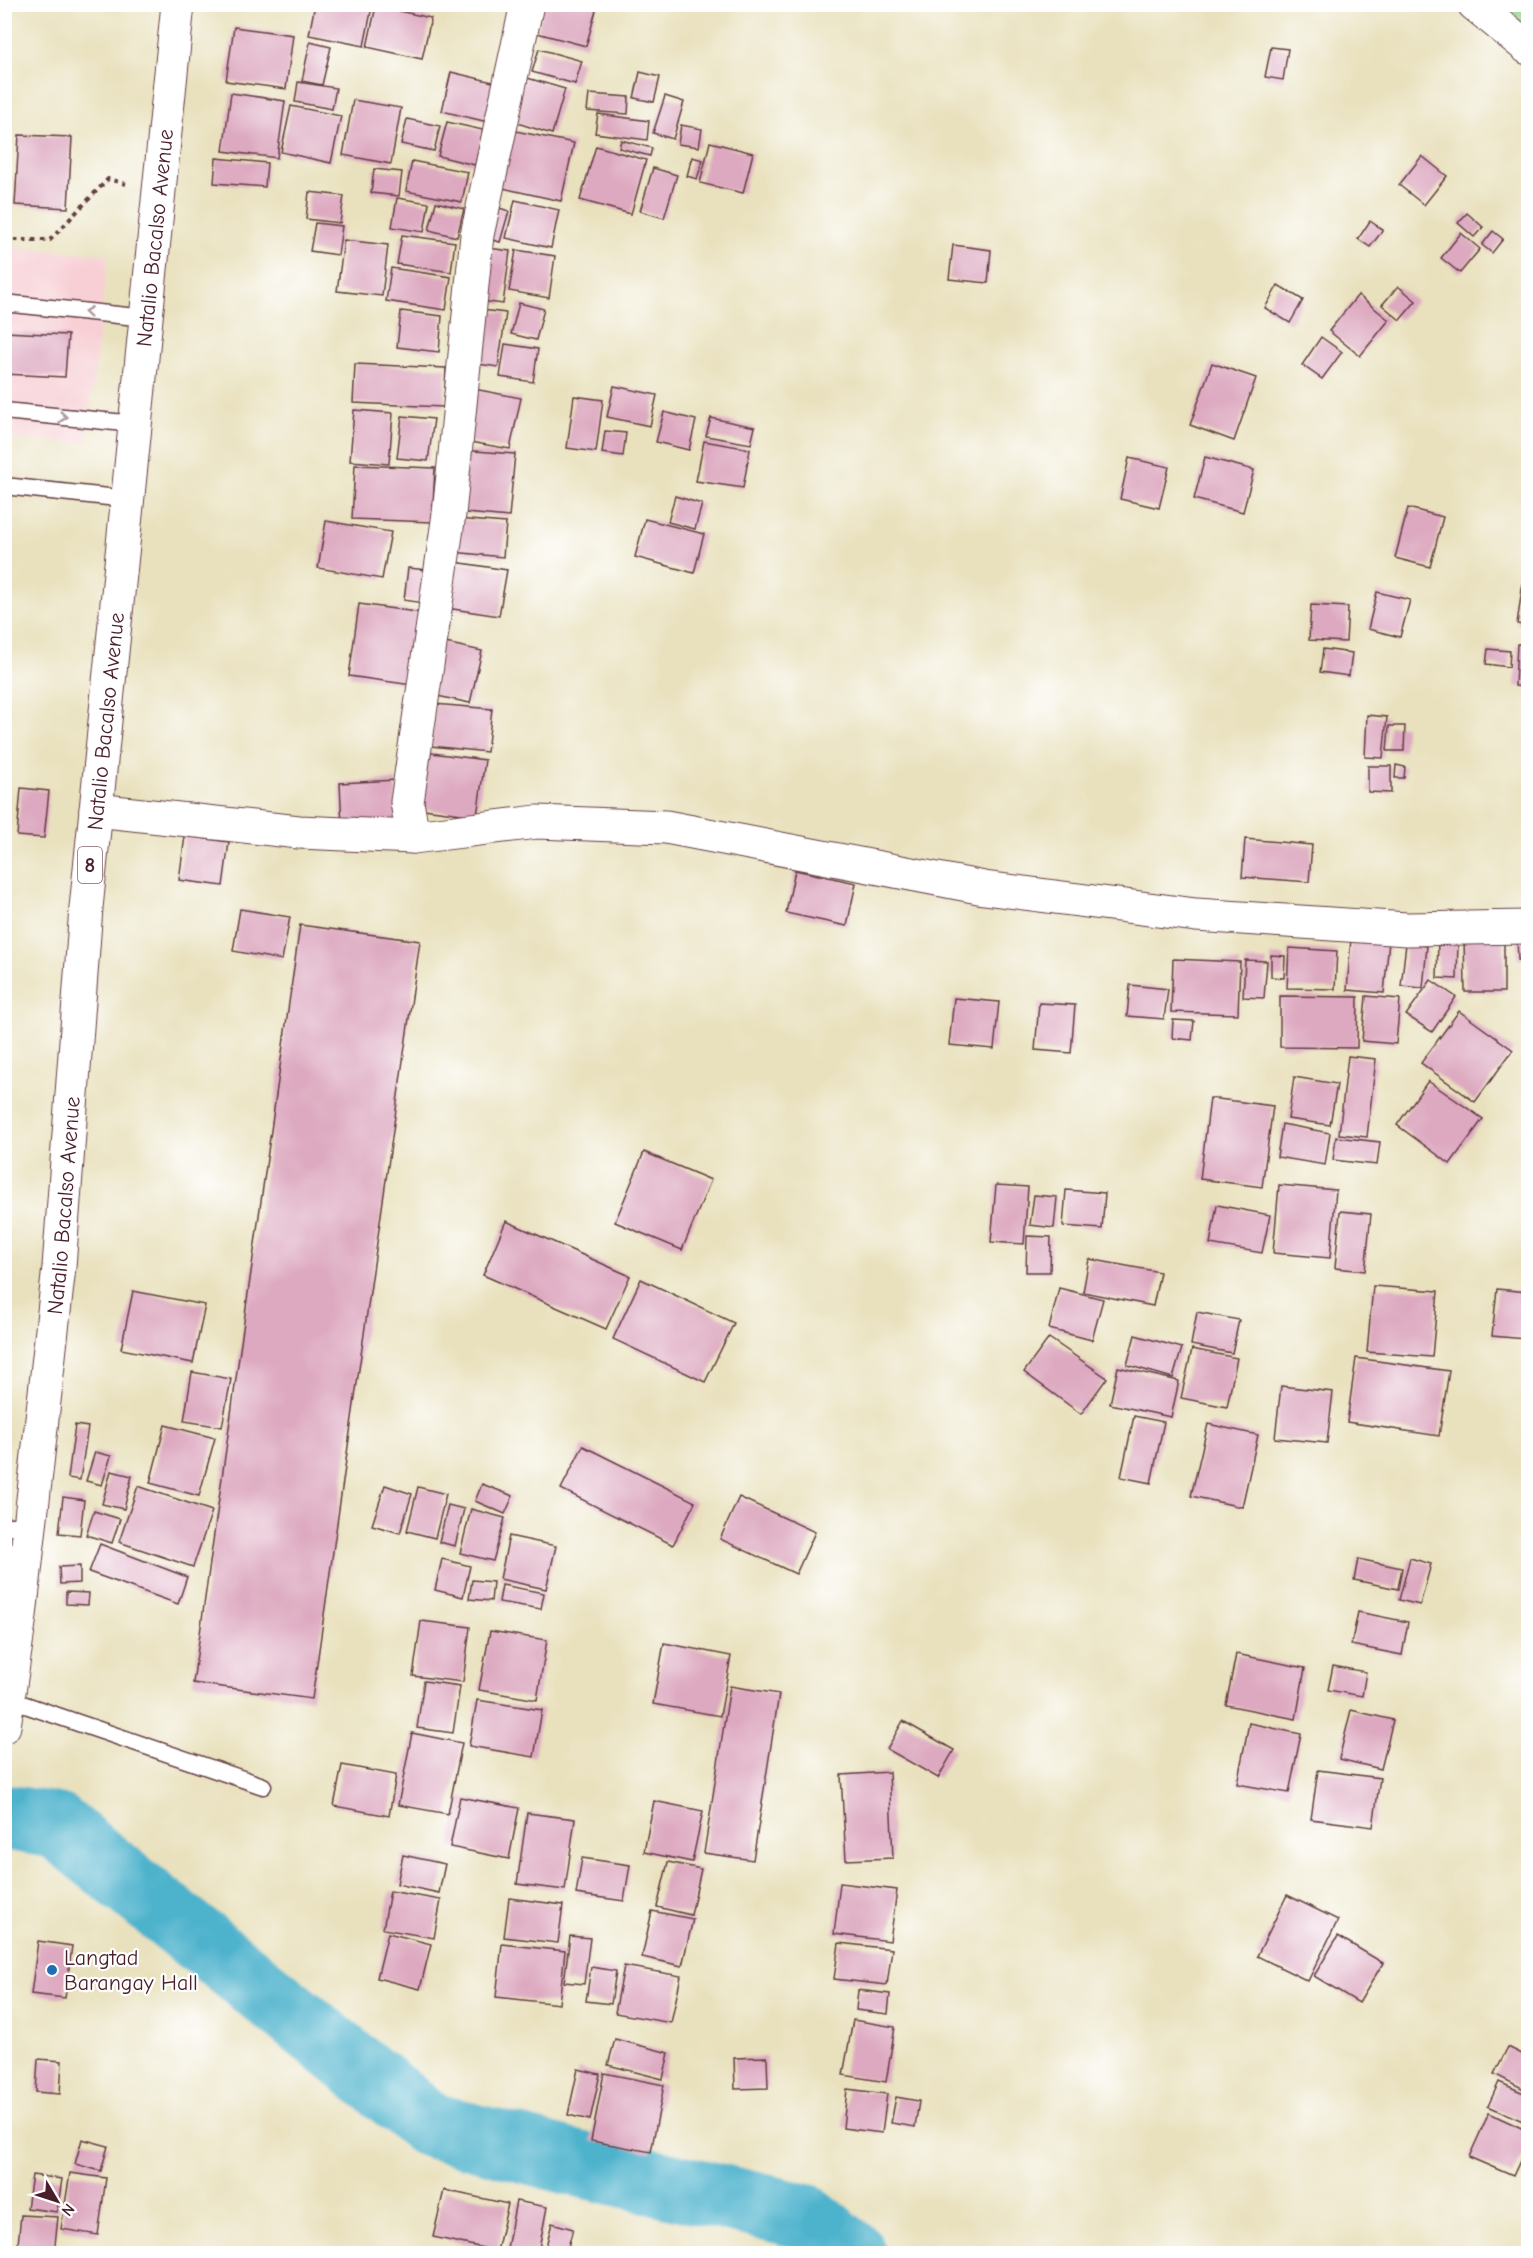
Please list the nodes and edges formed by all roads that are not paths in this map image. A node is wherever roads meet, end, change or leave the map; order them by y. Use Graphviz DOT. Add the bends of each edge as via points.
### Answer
graph roads {
  1 [pos="178,4"];
  2 [pos="527,4"];
  3 [pos="1474,4"];
  4 [pos="1528,48"];
  5 [pos="4,303"];
  6 [pos="146,318"];
  7 [pos="4,411"];
  8 [pos="135,424"];
  9 [pos="4,486"];
  10 [pos="128,499"];
  11 [pos="96,810"];
  12 [pos="413,837"];
  13 [pos="1528,927"];
  14 [pos="17,1526"];
  15 [pos="12,1616"];
  16 [pos="6,1718"];
  17 [pos="263,1786"];
  1 -- 6 [label="main road, Natalio Bacalso Avenue / 8"];
  2 -- 12 [label="main road" via="477,235 449,514 407,802"];
  3 -- 4 [label="main road"];
  6 -- 5 [label="lane, one-way"];
  6 -- 8 [label="main road, Natalio Bacalso Avenue / 8"];
  7 -- 8 [label="lane, one-way"];
  8 -- 10 [label="main road, Natalio Bacalso Avenue / 8"];
  9 -- 10 [label="lane"];
  10 -- 11 [label="main road, Natalio Bacalso Avenue / 8"];
  11 -- 12 [label="main road" via="299,832"];
  11 -- 14 [label="main road, Natalio Bacalso Avenue / 8" via="59,1267"];
  12 -- 13 [label="main road" via="537,822 666,827 984,888 1196,915 1407,928"];
  14 -- 15 [label="main road, Natalio Bacalso Avenue / 8"];
  15 -- 16 [label="main road, Natalio Bacalso Avenue / 8"];
  16 -- 17 [label="lane" via="55,1713"];
}
